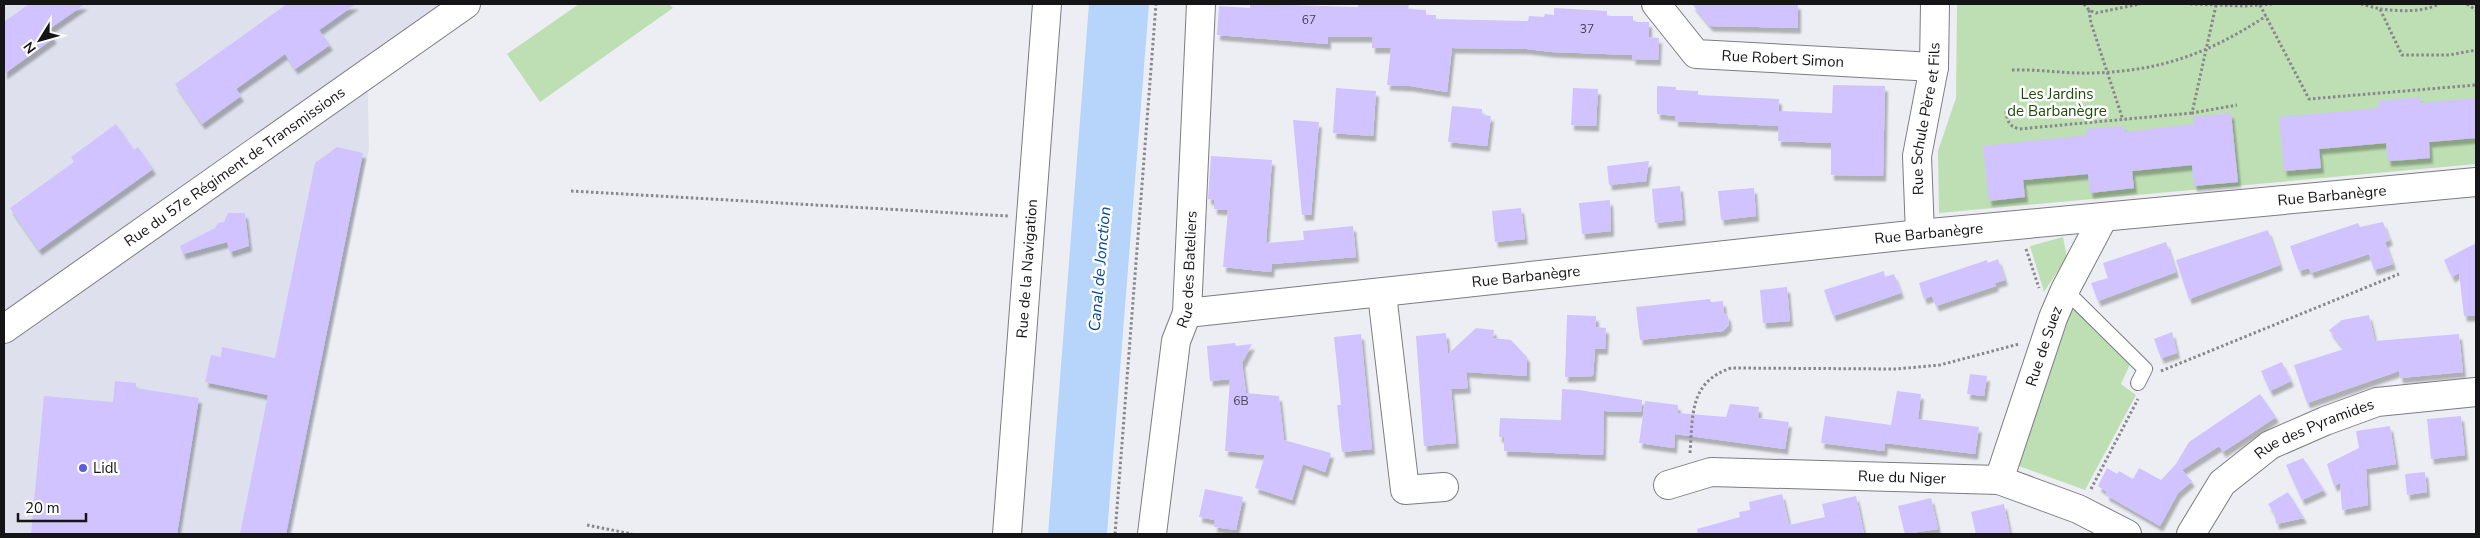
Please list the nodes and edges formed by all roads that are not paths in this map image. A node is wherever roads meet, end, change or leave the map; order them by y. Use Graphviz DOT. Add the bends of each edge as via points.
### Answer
graph roads {
  1 [pos="466,4"];
  2 [pos="1047,4"];
  3 [pos="1201,4"];
  4 [pos="1656,4"];
  5 [pos="1935,4"];
  6 [pos="1934,67"];
  7 [pos="2476,182"];
  8 [pos="2103,218"];
  9 [pos="1920,234"];
  10 [pos="2065,290"];
  11 [pos="1382,294"];
  12 [pos="1187,313"];
  13 [pos="4,329"];
  14 [pos="2138,383"];
  15 [pos="2476,392"];
  16 [pos="1999,480"];
  17 [pos="1678,482"];
  18 [pos="1444,487"];
  19 [pos="1008,534"];
  20 [pos="1152,534"];
  21 [pos="2128,534"];
  22 [pos="2191,534"];
  1 -- 13 [label="street, Rue du 57e Régiment de Transmissions"];
  2 -- 19 [label="street, Rue de la Navigation"];
  3 -- 12 [label="street, Rue des Bateliers"];
  4 -- 6 [label="street, Rue Robert Simon" via="1696,54"];
  5 -- 6 [label="street, Rue Schule Père et Fils"];
  6 -- 9 [label="street, Rue Schule Père et Fils" via="1917,156"];
  7 -- 8 [label="street, Rue Barbanègre"];
  8 -- 9 [label="street, Rue Barbanègre"];
  8 -- 10 [label="street, Rue de Suez"];
  9 -- 11 [label="street, Rue Barbanègre"];
  10 -- 14 [label="lane" via="2145,369"];
  10 -- 16 [label="street, Rue de Suez"];
  11 -- 12 [label="street, Rue Barbanègre"];
  11 -- 18 [label="street" via="1405,490"];
  12 -- 20 [label="street, Rue des Bateliers" via="1176,341"];
  15 -- 22 [label="street, Rue des Pyramides" via="2377,402 2270,445 2222,483"];
  16 -- 17 [label="street, Rue du Niger" via="1711,472"];
  16 -- 21 [label="street, Rue du Niger" via="2080,510"];
}
